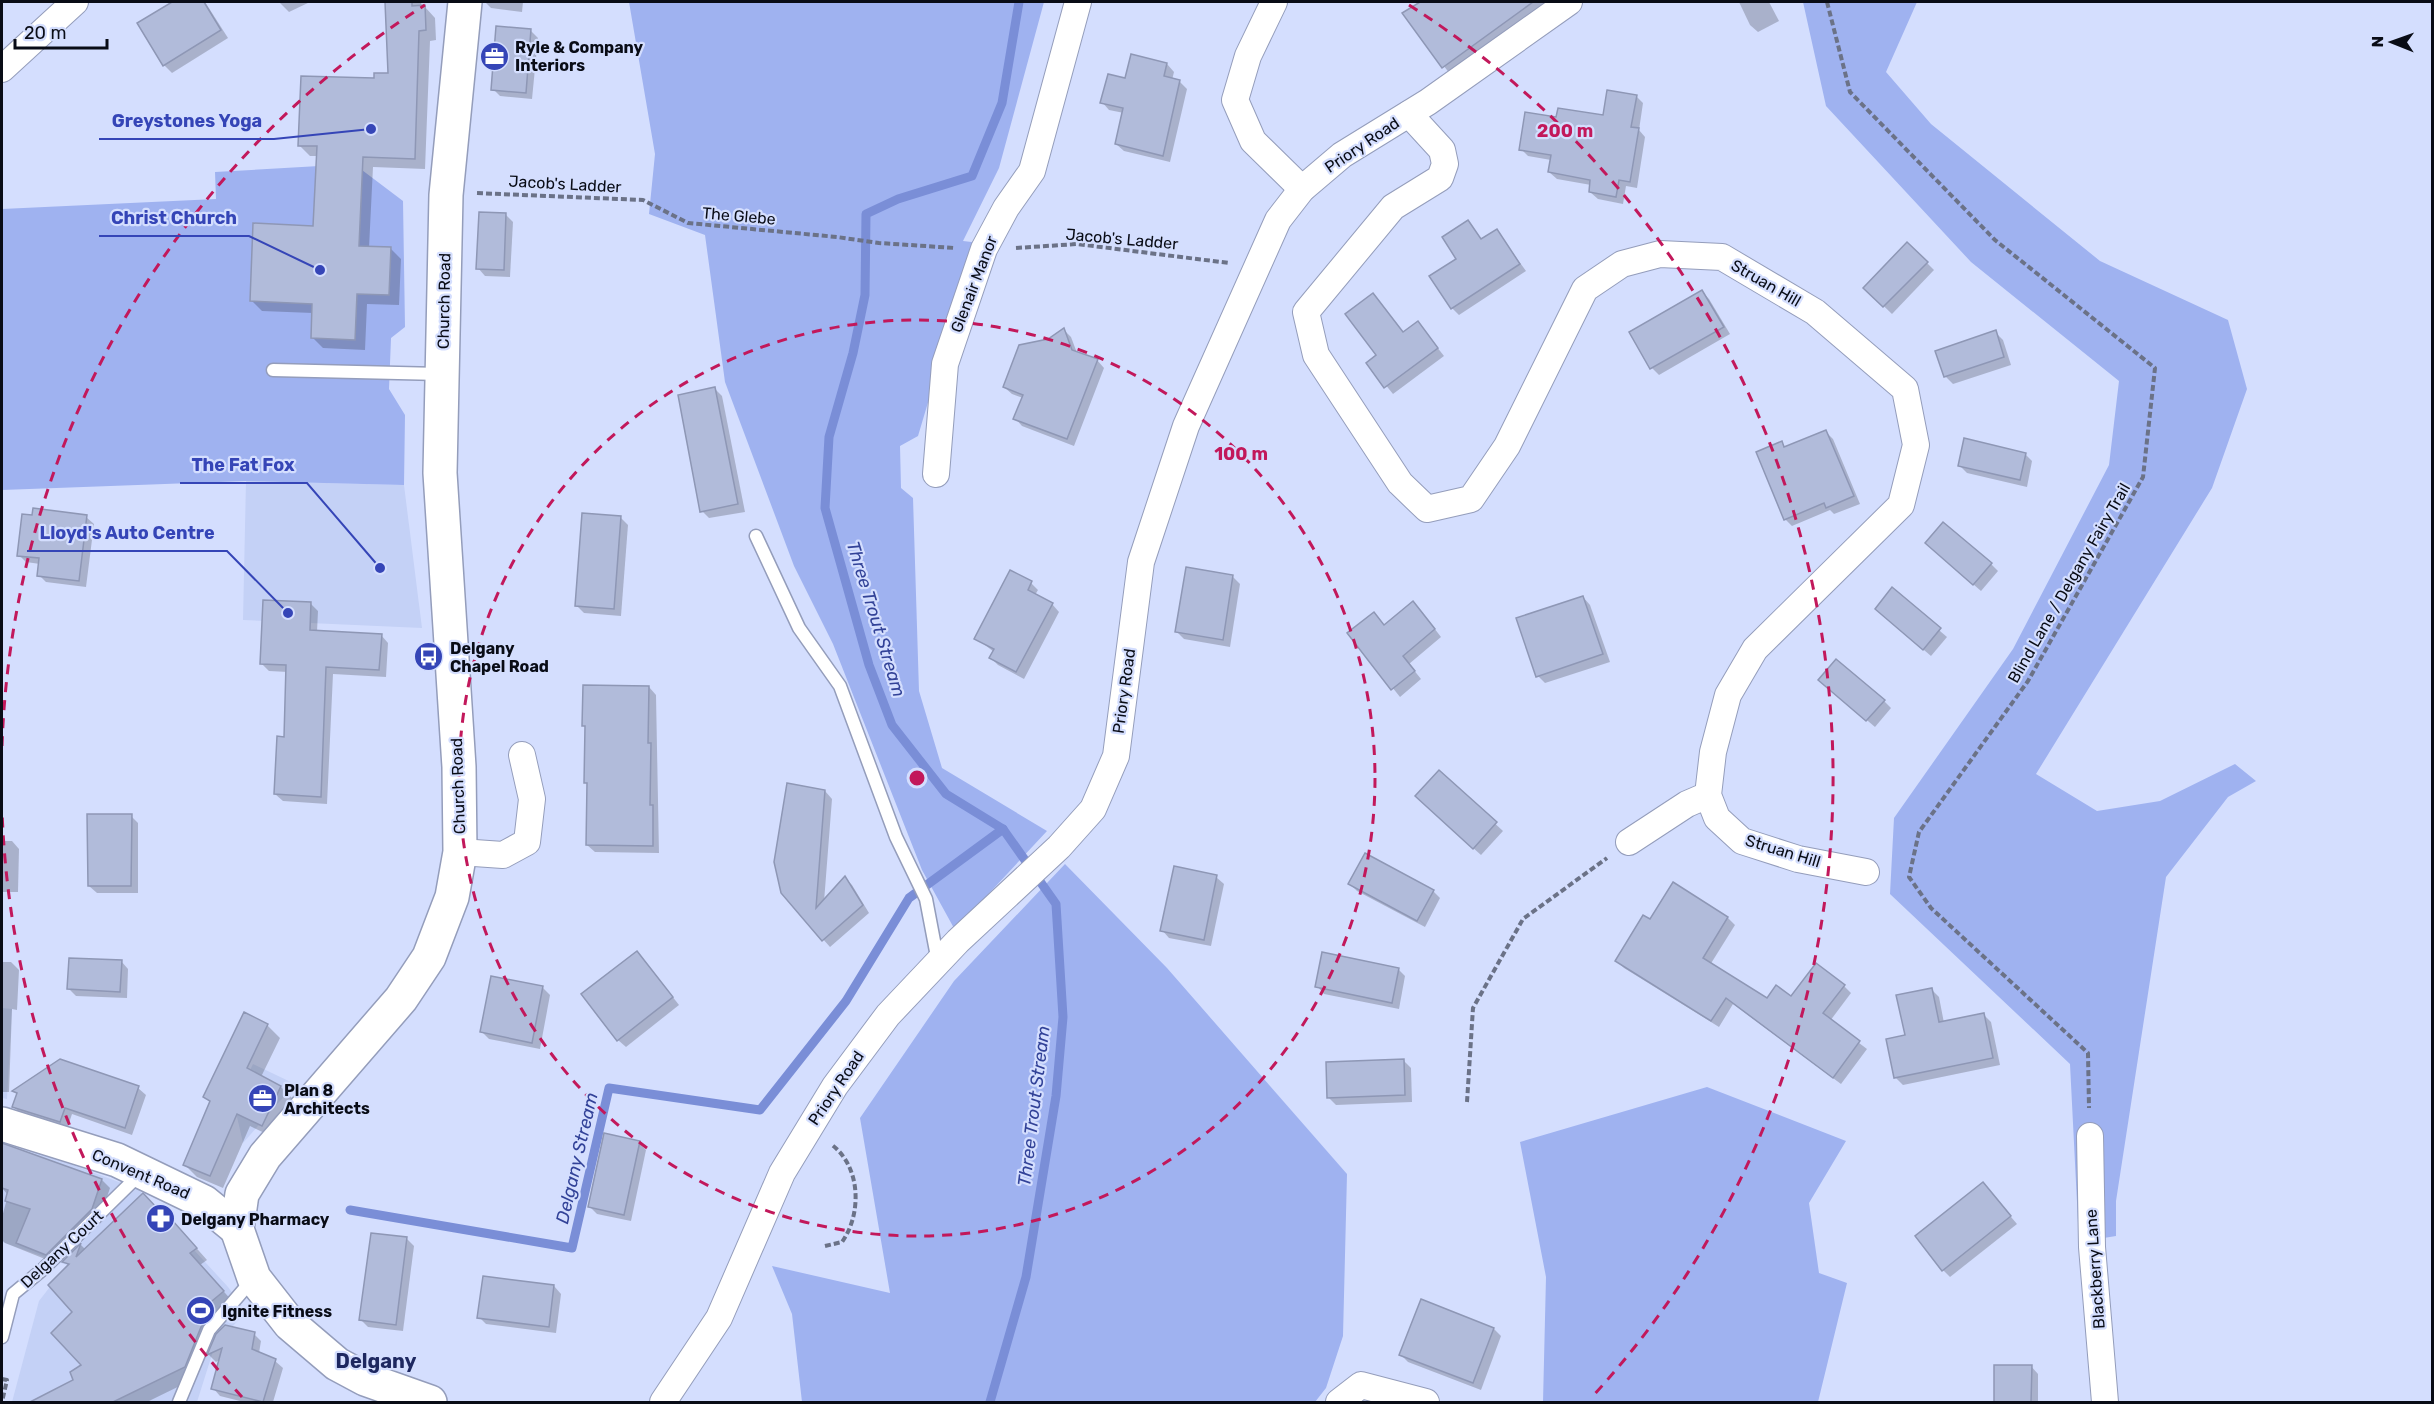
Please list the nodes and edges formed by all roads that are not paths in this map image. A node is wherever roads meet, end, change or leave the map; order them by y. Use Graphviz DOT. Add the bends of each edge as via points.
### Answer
graph roads {
  1 [pos="75,2"];
  2 [pos="465,2"];
  3 [pos="1078,2"];
  4 [pos="1274,2"];
  5 [pos="1569,2"];
  6 [pos="2,69"];
  7 [pos="1409,114"];
  8 [pos="1302,189"];
  9 [pos="273,370"];
  10 [pos="443,375"];
  11 [pos="936,474"];
  12 [pos="756,536"];
  13 [pos="522,754"];
  14 [pos="1708,795"];
  15 [pos="1629,842"];
  16 [pos="460,852"];
  17 [pos="1866,872"];
  18 [pos="938,962"];
  19 [pos="2,1124"];
  20 [pos="2090,1136"];
  21 [pos="142,1172"];
  22 [pos="237,1229"];
  23 [pos="254,1278"];
  24 [pos="2,1337"];
  25 [pos="179,1402"];
  26 [pos="430,1402"];
  27 [pos="663,1402"];
  28 [pos="1339,1402"];
  29 [pos="1426,1402"];
  30 [pos="2105,1402"];
  1 -- 6 [label="street"];
  2 -- 10 [label="main road, Church Road" via="446,195"];
  3 -- 11 [label="street, Glenair Manor" via="1032,171 984,249 945,364"];
  4 -- 8 [label="street" via="1248,56 1235,100 1253,141"];
  5 -- 7 [label="street, Priory Road"];
  7 -- 8 [label="street, Priory Road" via="1342,155"];
  7 -- 14 [label="street, Struan Hill" via="1442,150 1445,164 1440,178 1393,207 1306,312 1316,354 1400,483 1427,508 1471,499 1507,446 1585,289 1622,264 1660,254 1722,257 1815,312 1905,389 1916,445 1901,504 1755,648 1728,695 1713,752"];
  8 -- 18 [label="street, Priory Road" via="1278,220 1186,426 1141,562 1116,756 1093,809 1059,847"];
  9 -- 10 [label="lane"];
  10 -- 16 [label="main road, Church Road" via="440,473 459,767"];
  12 -- 18 [label="lane" via="799,628 840,686 896,837 926,899"];
  13 -- 16 [label="street" via="532,799 527,842 503,855"];
  14 -- 15 [label="street" via="1687,804"];
  14 -- 17 [label="street, Struan Hill" via="1717,818 1742,840 1798,859"];
  16 -- 22 [label="main road, Church Road" via="452,897 429,957 401,999 266,1156 242,1194"];
  18 -- 27 [label="street, Priory Road" via="888,1015 835,1086 782,1173 719,1318"];
  19 -- 21 [label="main road, Convent Road" via="117,1160"];
  20 -- 30 [label="street, Blackberry Lane" via="2092,1247"];
  21 -- 22 [label="main road, Convent Road" via="204,1202"];
  21 -- 24 [label="lane, Delgany Court" via="13,1294"];
  22 -- 23 [label="main road, Church Road"];
  23 -- 25 [label="lane" via="209,1330"];
  23 -- 26 [label="main road, Church Road" via="290,1324 337,1364 365,1379"];
  28 -- 29 [label="street" via="1361,1385"];
}
